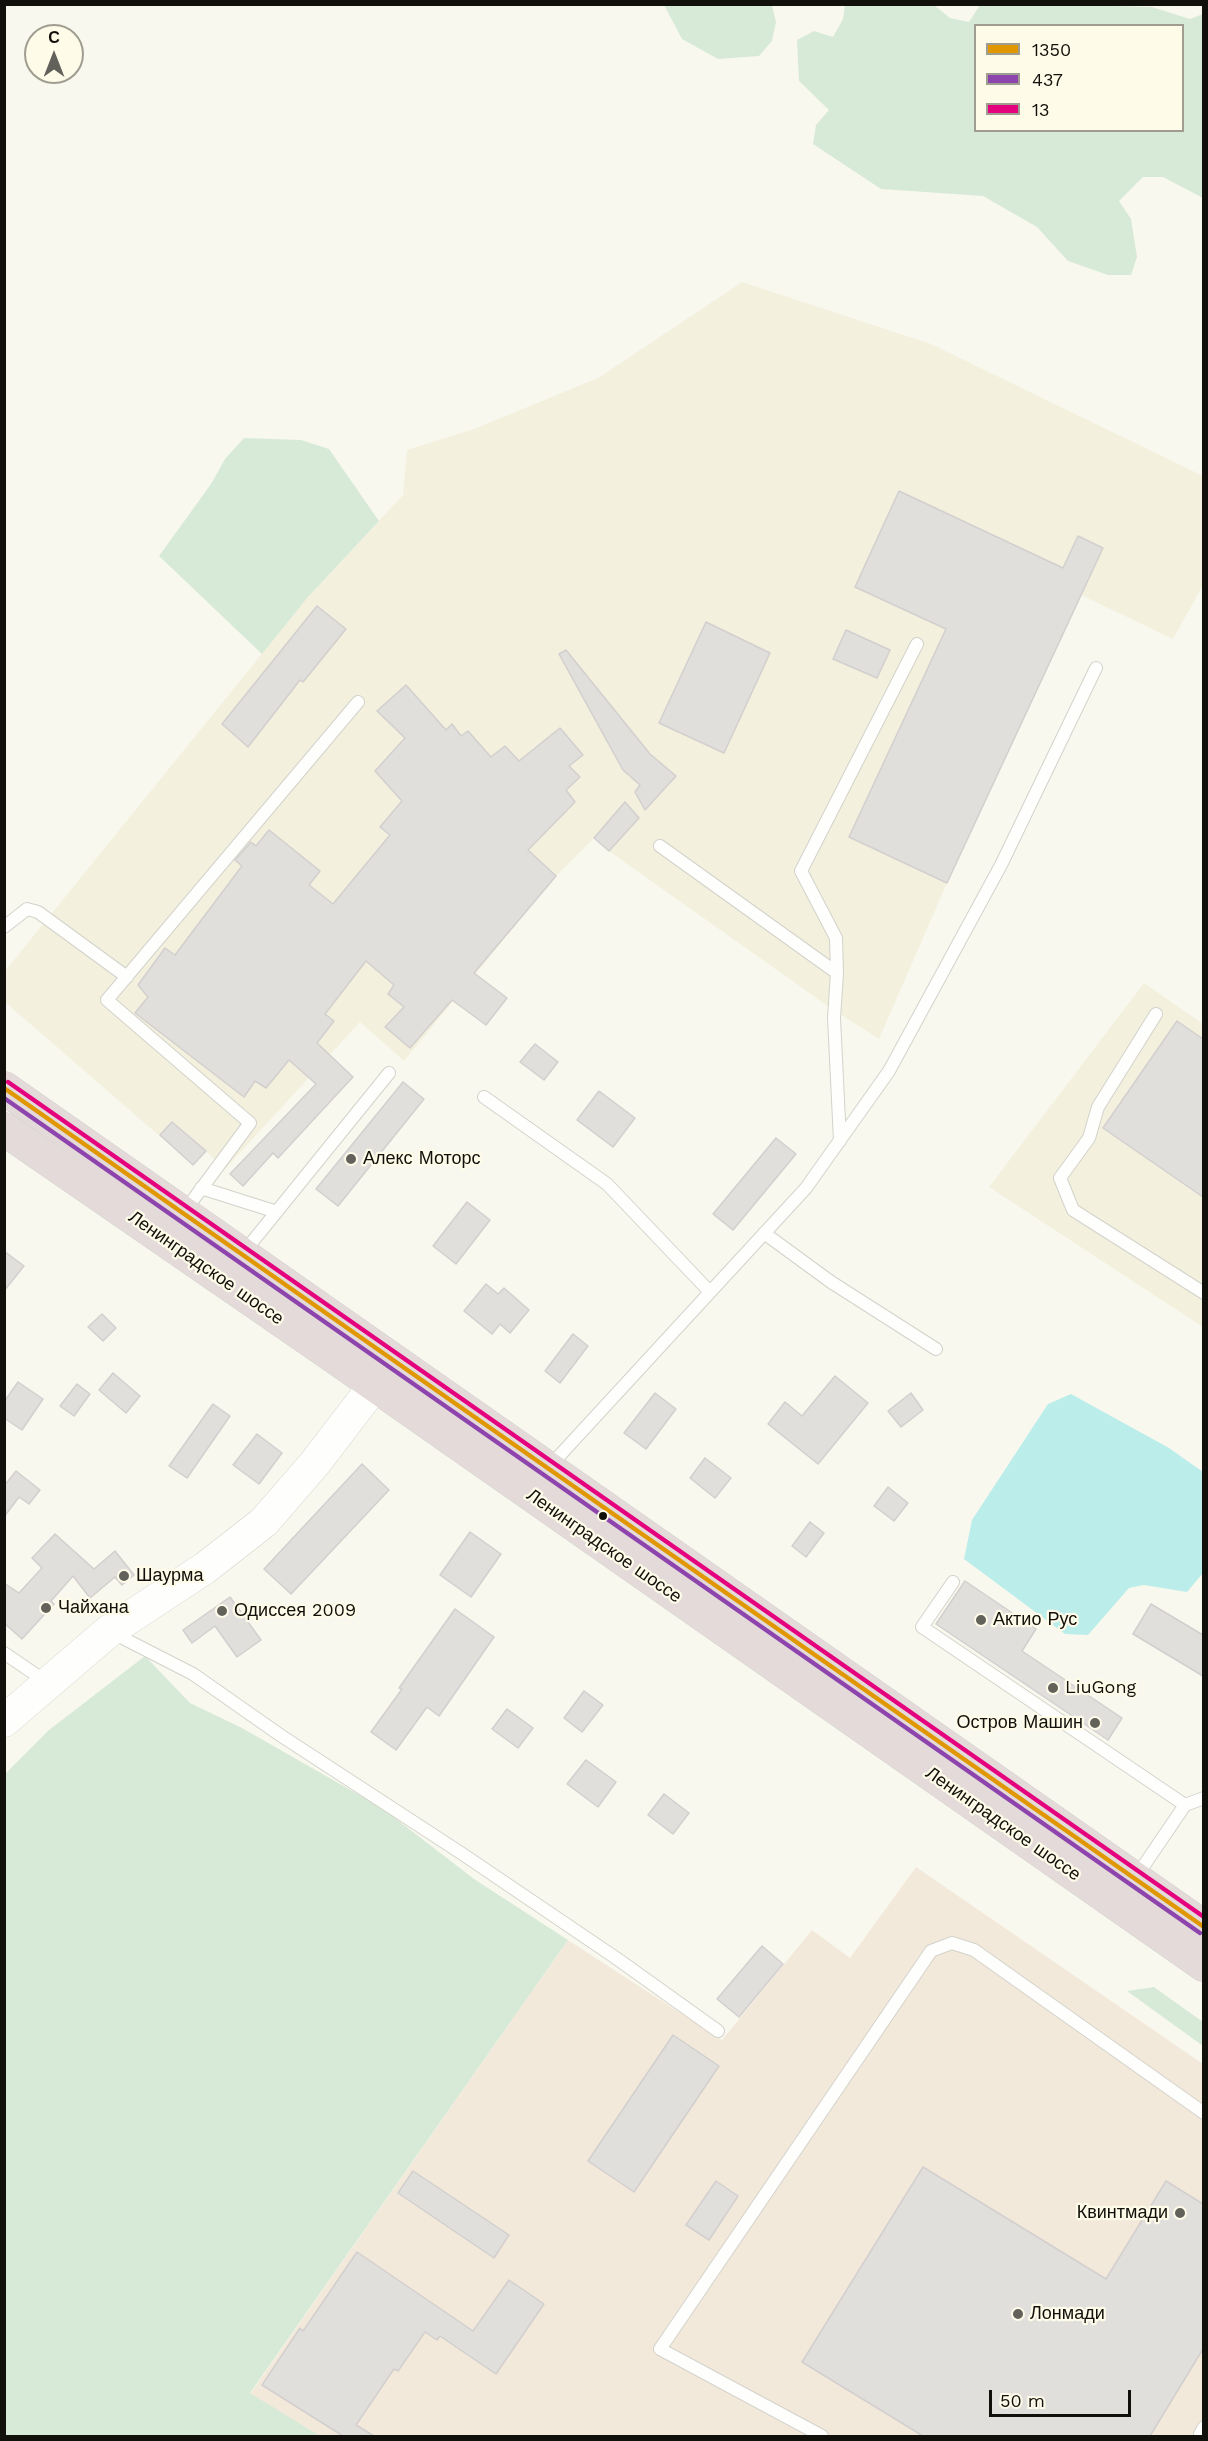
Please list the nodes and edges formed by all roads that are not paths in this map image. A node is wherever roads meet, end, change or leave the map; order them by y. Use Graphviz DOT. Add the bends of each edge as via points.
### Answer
graph roads {
  1 [pos="917,644"];
  2 [pos="1096,668"];
  3 [pos="358,702"];
  4 [pos="660,846"];
  5 [pos="4,927"];
  6 [pos="837,973"];
  7 [pos="127,977"];
  8 [pos="1156,1014"];
  9 [pos="388,1073"];
  10 [pos="4,1088"];
  11 [pos="483,1097"];
  12 [pos="4,1129"];
  13 [pos="840,1141"];
  14 [pos="193,1200"];
  15 [pos="276,1212"];
  16 [pos="764,1233"];
  17 [pos="243,1253"];
  18 [pos="710,1292"];
  19 [pos="1203,1293"];
  20 [pos="936,1349"];
  21 [pos="374,1386"];
  22 [pos="548,1468"];
  23 [pos="953,1582"];
  24 [pos="109,1631"];
  25 [pos="4,1653"];
  26 [pos="48,1683"];
  27 [pos="4,1721"];
  28 [pos="1203,1798"];
  29 [pos="1185,1805"];
  30 [pos="1135,1879"];
  31 [pos="1203,1927"];
  32 [pos="1203,1965"];
  33 [pos="718,2031"];
  34 [pos="1203,2113"];
  35 [pos="822,2436"];
  1 -- 6 [label="lane" via="801,871 836,938"];
  2 -- 13 [label="lane" via="1001,865 889,1071"];
  3 -- 7 [label="lane"];
  4 -- 6 [label="lane"];
  5 -- 7 [label="lane" via="27,909 38,912"];
  6 -- 13 [label="lane" via="834,1018"];
  7 -- 14 [label="lane" via="107,1000 250,1123"];
  8 -- 19 [label="lane" via="1098,1107 1089,1138 1060,1178 1073,1210"];
  9 -- 15 [label="lane"];
  10 -- 14 [label="highway, Ленинградское шоссе"];
  11 -- 18 [label="lane" via="607,1184"];
  12 -- 21 [label="highway, Ленинградское шоссе"];
  13 -- 16 [label="lane" via="806,1188"];
  14 -- 15 [label="lane"];
  14 -- 17 [label="highway, Ленинградское шоссе"];
  15 -- 17 [label="lane"];
  16 -- 18 [label="lane"];
  16 -- 20 [label="lane" via="831,1282"];
  17 -- 22 [label="highway, Ленинградское шоссе"];
  18 -- 22 [label="lane"];
  21 -- 24 [label="main road" via="264,1522 206,1568"];
  21 -- 32 [label="highway, Ленинградское шоссе"];
  22 -- 30 [label="highway, Ленинградское шоссе"];
  23 -- 29 [label="lane" via="922,1627"];
  24 -- 26 [label="main road"];
  24 -- 33 [label="lane" via="193,1674 461,1852"];
  25 -- 26 [label="lane"];
  26 -- 27 [label="main road"];
  28 -- 29 [label="lane"];
  29 -- 30 [label="lane"];
  30 -- 31 [label="highway, Ленинградское шоссе"];
  34 -- 35 [label="lane" via="974,1950 952,1943 931,1951 660,2349"];
}
